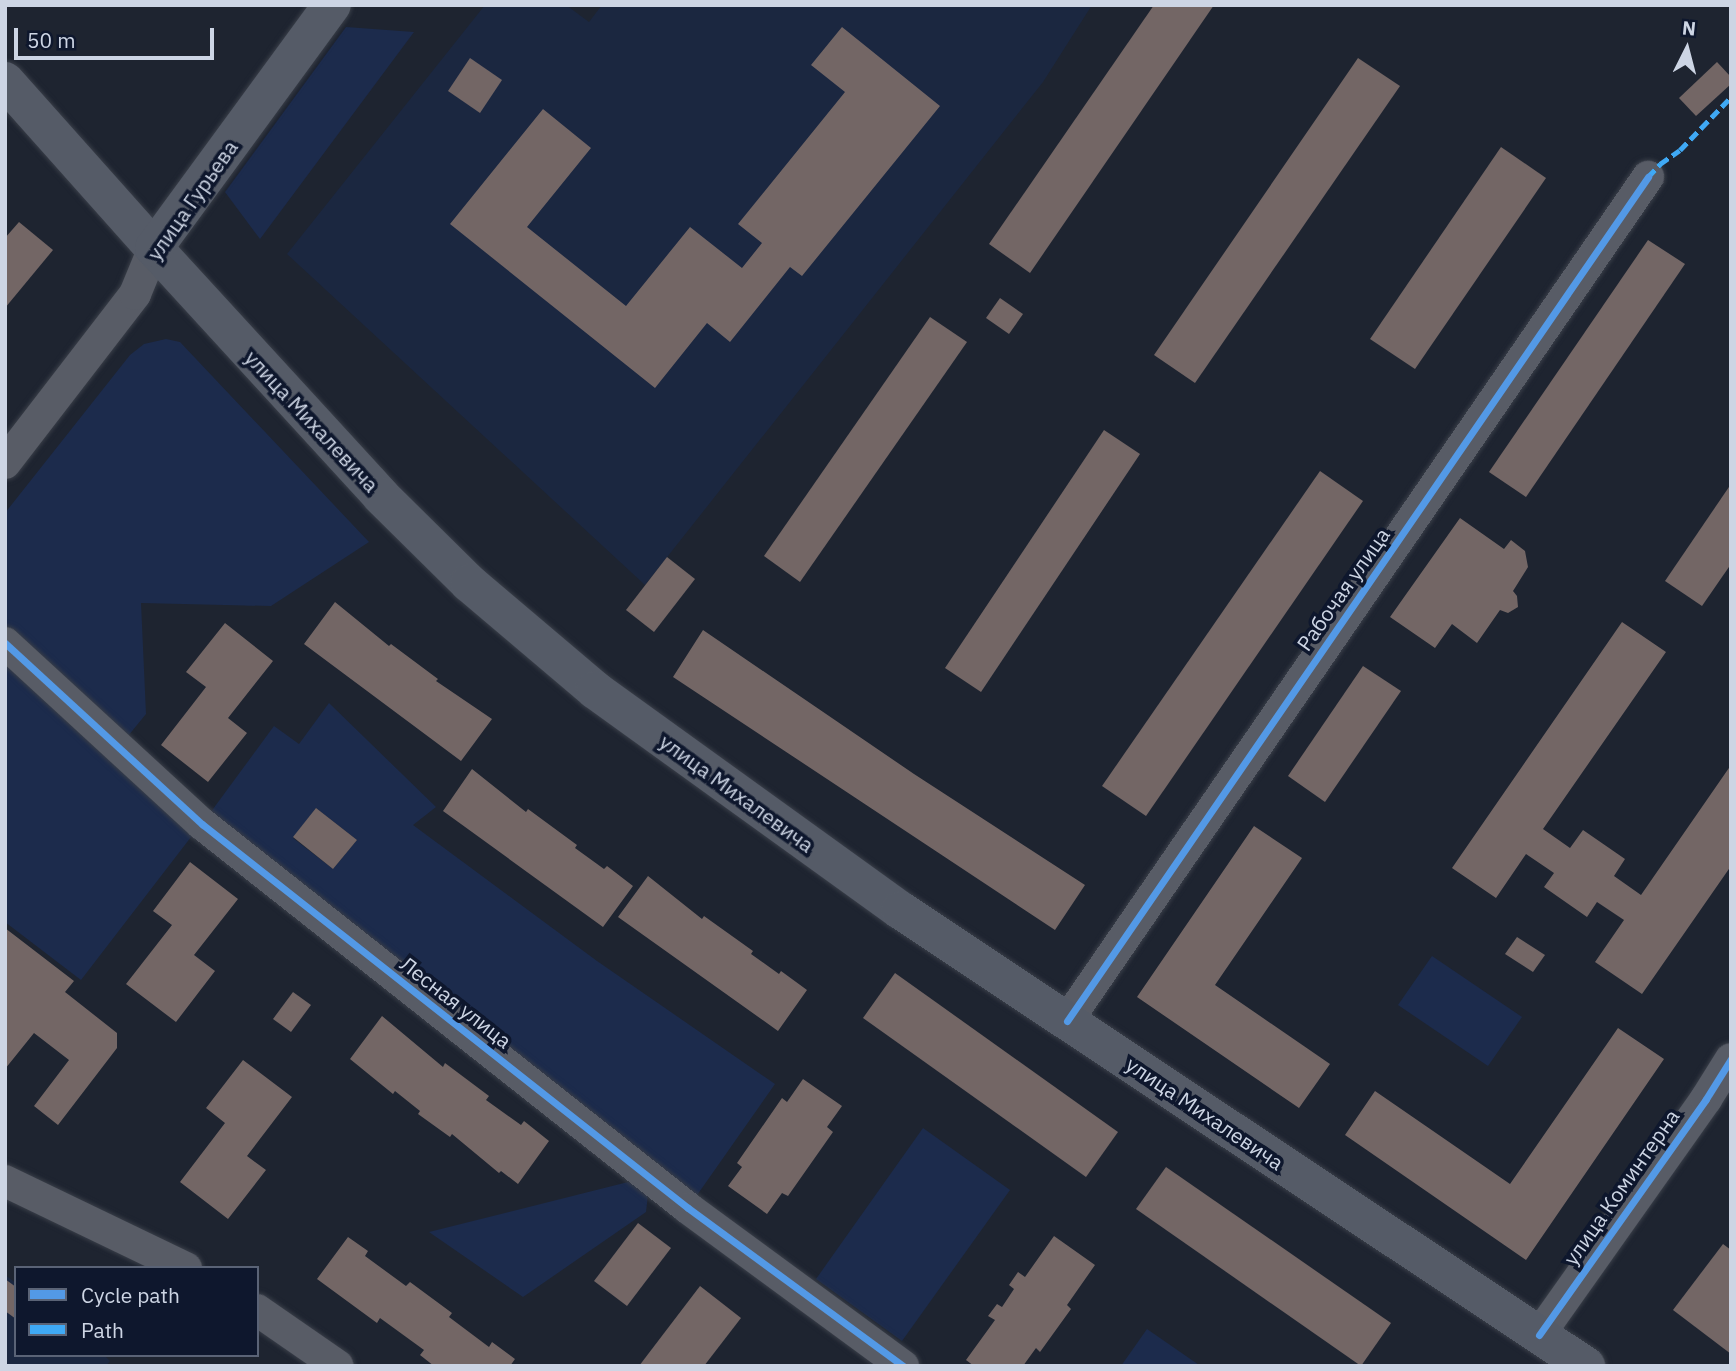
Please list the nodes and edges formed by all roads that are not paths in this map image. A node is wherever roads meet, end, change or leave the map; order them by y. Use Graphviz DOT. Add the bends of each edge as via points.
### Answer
graph roads {
  1 [pos="332,5"];
  2 [pos="5,81"];
  3 [pos="1648,177"];
  4 [pos="154,248"];
  5 [pos="5,463"];
  6 [pos="5,643"];
  7 [pos="1067,1021"];
  8 [pos="1731,1059"];
  9 [pos="5,1181"];
  10 [pos="182,1266"];
  11 [pos="259,1311"];
  12 [pos="1539,1335"];
  13 [pos="338,1366"];
  14 [pos="903,1366"];
  15 [pos="1586,1366"];
  1 -- 4 [label="main road, улица Гурьева"];
  2 -- 4 [label="main road, улица Михалевича"];
  3 -- 7 [label="street, Рабочая улица"];
  4 -- 5 [label="street, улица Гурьева" via="135,294"];
  4 -- 7 [label="main road, улица Михалевича" via="396,511 543,647 595,690 865,886"];
  6 -- 14 [label="street, Лесная улица" via="202,824 688,1208"];
  7 -- 12 [label="main road, улица Михалевича"];
  8 -- 12 [label="street, улица Коминтерна"];
  9 -- 10 [label="street"];
  11 -- 13 [label="street"];
  12 -- 15 [label="main road, улица Михалевича"];
}
